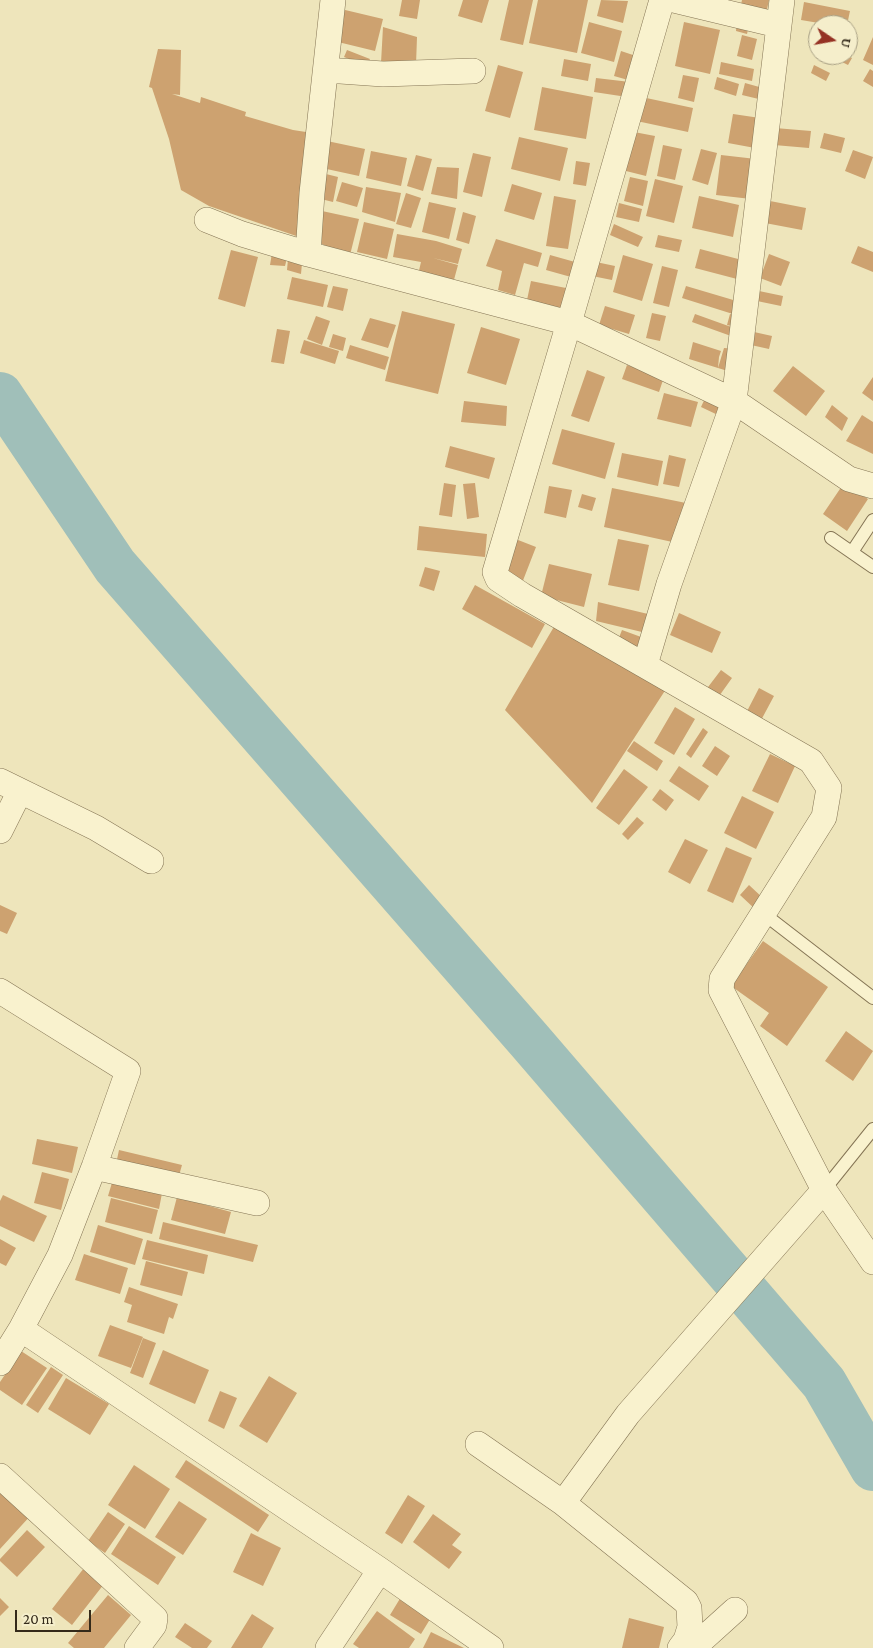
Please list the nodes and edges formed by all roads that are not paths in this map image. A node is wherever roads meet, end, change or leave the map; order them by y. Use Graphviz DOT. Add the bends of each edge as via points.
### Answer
graph roads {
  1 [pos="334,0"];
  2 [pos="662,0"];
  3 [pos="674,0"];
  4 [pos="782,0"];
  5 [pos="778,25"];
  6 [pos="326,70"];
  7 [pos="473,71"];
  8 [pos="207,220"];
  9 [pos="308,254"];
  10 [pos="569,323"];
  11 [pos="734,401"];
  12 [pos="873,486"];
  13 [pos="873,520"];
  14 [pos="831,538"];
  15 [pos="852,552"];
  16 [pos="873,567"];
  17 [pos="645,665"];
  18 [pos="10,786"];
  19 [pos="0,831"];
  20 [pos="151,861"];
  21 [pos="764,914"];
  22 [pos="0,991"];
  23 [pos="873,998"];
  24 [pos="873,1129"];
  25 [pos="94,1167"];
  26 [pos="824,1190"];
  27 [pos="257,1203"];
  28 [pos="873,1262"];
  29 [pos="21,1329"];
  30 [pos="0,1363"];
  31 [pos="478,1444"];
  32 [pos="0,1476"];
  33 [pos="564,1502"];
  34 [pos="380,1570"];
  35 [pos="736,1610"];
  36 [pos="138,1648"];
  37 [pos="328,1648"];
  38 [pos="491,1648"];
  39 [pos="680,1648"];
  40 [pos="693,1648"];
  1 -- 6 [label="street"];
  2 -- 10 [label="street"];
  3 -- 5 [label="street"];
  4 -- 5 [label="street"];
  5 -- 11 [label="street"];
  6 -- 7 [label="street" via="383,74"];
  6 -- 9 [label="street"];
  8 -- 9 [label="street"];
  9 -- 10 [label="street"];
  10 -- 11 [label="street"];
  10 -- 17 [label="street" via="494,572 498,579 522,595"];
  11 -- 12 [label="street" via="848,479"];
  11 -- 17 [label="street" via="669,584"];
  13 -- 15 [label="lane"];
  14 -- 15 [label="lane"];
  15 -- 16 [label="lane"];
  17 -- 21 [label="street" via="812,761 829,788 824,817"];
  18 -- 19 [label="street"];
  18 -- 20 [label="street" via="96,828"];
  21 -- 23 [label="lane"];
  21 -- 26 [label="street" via="722,979 721,990"];
  22 -- 25 [label="street" via="128,1071"];
  24 -- 26 [label="lane"];
  25 -- 27 [label="street"];
  25 -- 29 [label="street" via="60,1255"];
  26 -- 28 [label="street"];
  26 -- 33 [label="street" via="628,1414"];
  29 -- 30 [label="street"];
  29 -- 34 [label="street"];
  31 -- 33 [label="street"];
  32 -- 36 [label="street" via="155,1618 154,1625"];
  33 -- 39 [label="street" via="686,1602 690,1608 690,1627"];
  34 -- 37 [label="street"];
  34 -- 38 [label="street"];
  35 -- 40 [label="street"];
}
